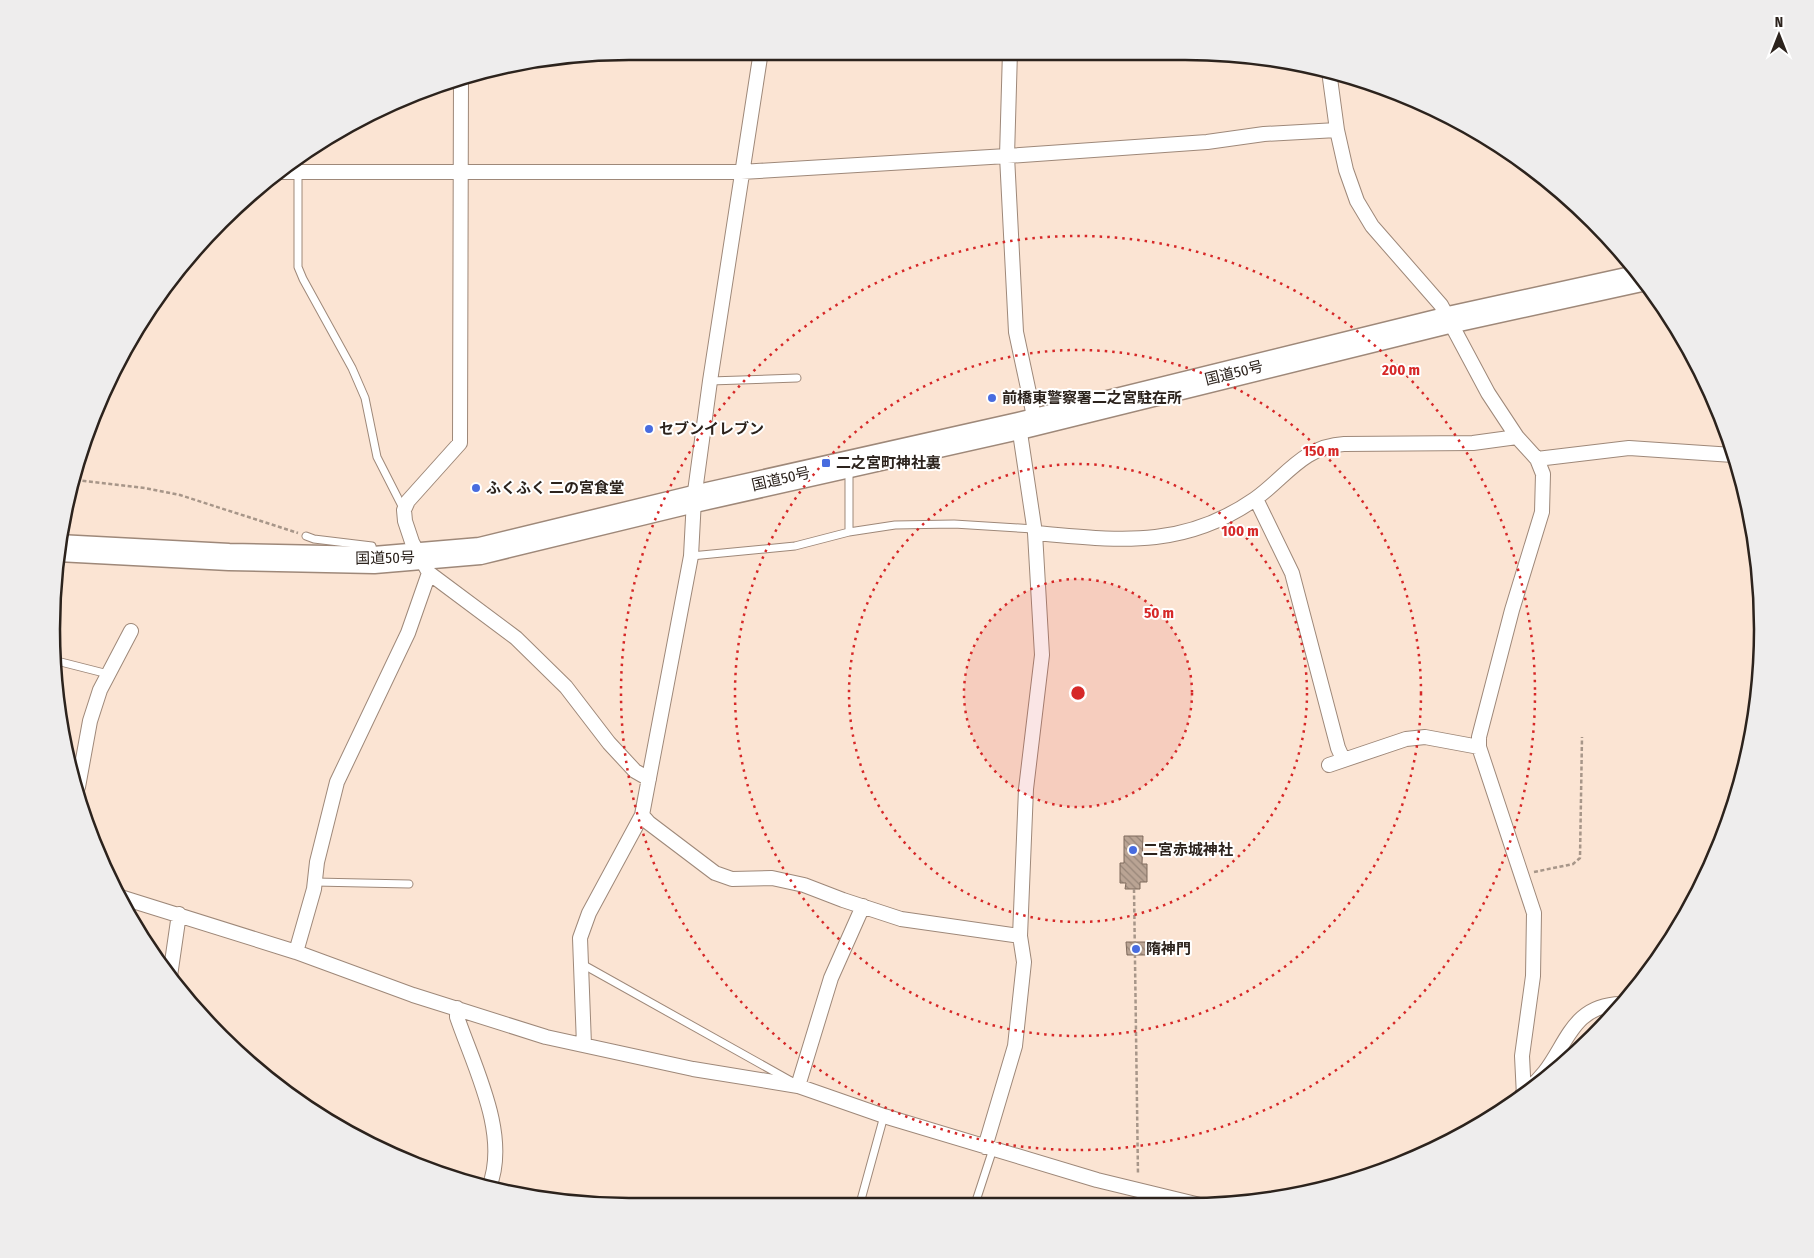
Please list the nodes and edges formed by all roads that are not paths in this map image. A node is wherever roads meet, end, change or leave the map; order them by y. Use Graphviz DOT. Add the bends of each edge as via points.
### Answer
graph roads {
  1 [pos="760,60"];
  2 [pos="1010,60"];
  3 [pos="1330,79"];
  4 [pos="461,85"];
  5 [pos="1337,130"];
  6 [pos="1007,156"];
  7 [pos="301,165"];
  8 [pos="298,167"];
  9 [pos="460,172"];
  10 [pos="741,172"];
  11 [pos="1633,280"];
  12 [pos="1449,320"];
  13 [pos="797,378"];
  14 [pos="710,381"];
  15 [pos="1027,423"];
  16 [pos="1517,437"];
  17 [pos="1727,455"];
  18 [pos="1538,459"];
  19 [pos="849,464"];
  20 [pos="694,499"];
  21 [pos="1256,499"];
  22 [pos="404,510"];
  23 [pos="1034,531"];
  24 [pos="849,532"];
  25 [pos="306,536"];
  26 [pos="66,548"];
  27 [pos="690,556"];
  28 [pos="374,560"];
  29 [pos="424,565"];
  30 [pos="131,631"];
  31 [pos="61,662"];
  32 [pos="108,674"];
  33 [pos="1479,746"];
  34 [pos="1343,759"];
  35 [pos="1329,764"];
  36 [pos="80,778"];
  37 [pos="649,780"];
  38 [pos="642,815"];
  39 [pos="315,882"];
  40 [pos="410,884"];
  41 [pos="128,899"];
  42 [pos="863,906"];
  43 [pos="180,914"];
  44 [pos="1020,936"];
  45 [pos="296,952"];
  46 [pos="582,964"];
  47 [pos="172,966"];
  48 [pos="1612,1005"];
  49 [pos="457,1008"];
  50 [pos="584,1045"];
  51 [pos="1550,1065"];
  52 [pos="798,1086"];
  53 [pos="1523,1086"];
  54 [pos="884,1116"];
  55 [pos="989,1148"];
  56 [pos="489,1181"];
  57 [pos="1144,1193"];
  58 [pos="861,1198"];
  59 [pos="976,1198"];
  60 [pos="1143,1198"];
  61 [pos="1167,1198"];
  1 -- 10 [label="street"];
  2 -- 6 [label="street"];
  3 -- 5 [label="street"];
  4 -- 9 [label="street"];
  5 -- 6 [label="street"];
  5 -- 12 [label="street" via="1350,185 1364,213 1441,305"];
  6 -- 10 [label="street"];
  6 -- 15 [label="street" via="1016,332"];
  7 -- 9 [label="street"];
  8 -- 22 [label="lane" via="298,267 352,368 364,398 377,457"];
  9 -- 10 [label="street"];
  9 -- 22 [label="street" via="460,443 408,501"];
  10 -- 14 [label="street"];
  11 -- 12 [label="highway, 国道50号"];
  12 -- 15 [label="highway, 国道50号"];
  12 -- 16 [label="street" via="1488,393"];
  13 -- 14 [label="lane"];
  14 -- 20 [label="street"];
  15 -- 19 [label="highway, 国道50号"];
  15 -- 23 [label="street"];
  16 -- 18 [label="street"];
  16 -- 21 [label="street" via="1473,443 1327,446 1300,459"];
  17 -- 18 [label="street" via="1629,448"];
  18 -- 33 [label="street" via="1543,474 1542,512 1512,610"];
  19 -- 20 [label="highway, 国道50号"];
  19 -- 24 [label="lane"];
  20 -- 27 [label="street"];
  20 -- 29 [label="highway, 国道50号"];
  21 -- 23 [label="street" via="1211,523 1169,536 1116,540"];
  21 -- 34 [label="street" via="1292,574"];
  22 -- 29 [label="street" via="412,542"];
  23 -- 24 [label="lane" via="954,524 895,525"];
  23 -- 44 [label="street" via="1042,655 1026,789"];
  24 -- 27 [label="lane" via="795,546"];
  25 -- 28 [label="lane" via="372,546"];
  26 -- 28 [label="highway, 国道50号"];
  27 -- 37 [label="street"];
  28 -- 29 [label="highway, 国道50号"];
  29 -- 37 [label="street" via="516,638 566,687 635,771"];
  29 -- 39 [label="street" via="408,633 337,782"];
  30 -- 32 [label="street"];
  31 -- 32 [label="lane"];
  32 -- 36 [label="street" via="90,721"];
  33 -- 34 [label="street" via="1425,737 1406,739"];
  33 -- 53 [label="street" via="1534,914 1533,976 1522,1056"];
  34 -- 35 [label="street"];
  37 -- 38 [label="street"];
  38 -- 42 [label="street" via="715,873 732,879 772,878 804,884"];
  38 -- 46 [label="street" via="589,913 580,938"];
  39 -- 40 [label="lane"];
  39 -- 45 [label="street"];
  41 -- 43 [label="street"];
  42 -- 44 [label="street" via="901,918"];
  42 -- 52 [label="street" via="831,978"];
  43 -- 45 [label="street"];
  43 -- 47 [label="street"];
  44 -- 55 [label="street" via="1024,962 1015,1046"];
  45 -- 49 [label="street" via="412,995"];
  46 -- 50 [label="street"];
  46 -- 52 [label="lane"];
  48 -- 51 [label="street" via="1600,1006 1584,1015"];
  49 -- 50 [label="street" via="546,1037"];
  49 -- 56 [label="street" via="457,1017 493,1121 495,1153"];
  50 -- 52 [label="street" via="693,1069"];
  52 -- 54 [label="street"];
  54 -- 55 [label="street"];
  54 -- 58 [label="lane"];
  55 -- 57 [label="street"];
  55 -- 59 [label="lane"];
  57 -- 60 [label="street"];
  57 -- 61 [label="street"];
}
